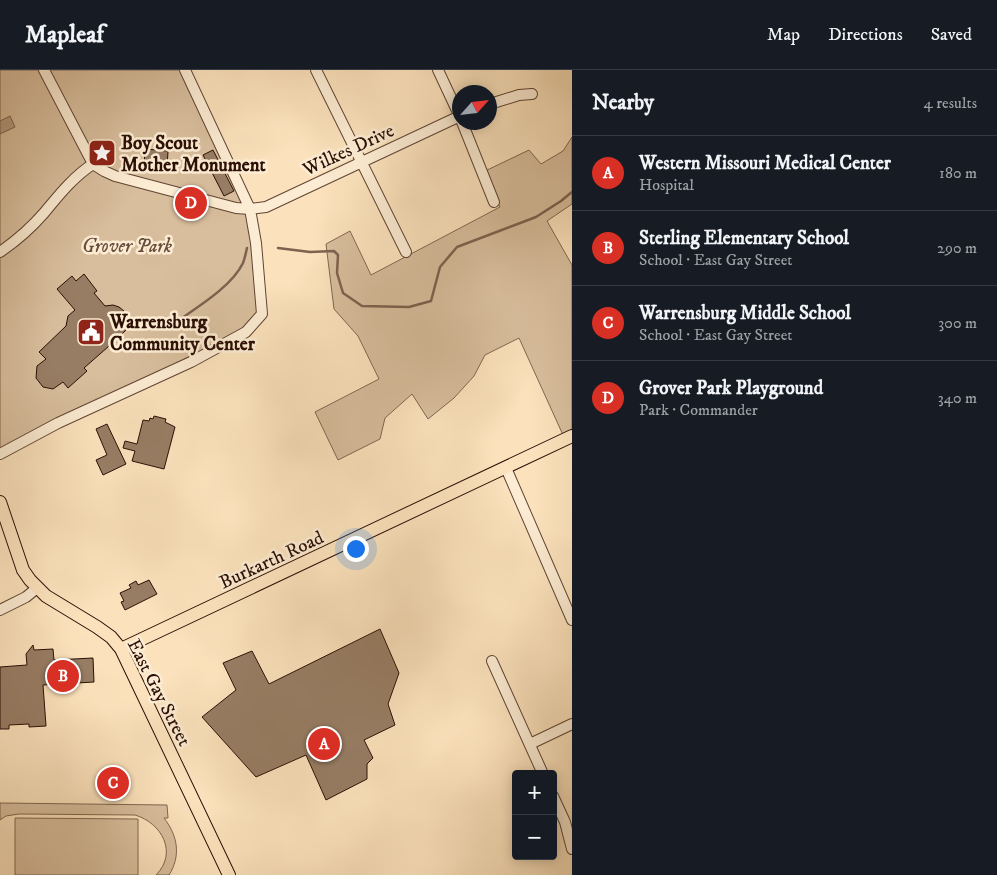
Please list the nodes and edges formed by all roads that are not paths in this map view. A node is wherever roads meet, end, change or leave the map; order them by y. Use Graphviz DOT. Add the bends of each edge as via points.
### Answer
graph roads {
  1 [pos="44,70"];
  2 [pos="185,70"];
  3 [pos="316,70"];
  4 [pos="438,70"];
  5 [pos="532,94"];
  6 [pos="452,101"];
  7 [pos="497,102"];
  8 [pos="452,119"];
  9 [pos="465,130"];
  10 [pos="361,163"];
  11 [pos="93,164"];
  12 [pos="494,202"];
  13 [pos="250,209"];
  14 [pos="0,252"];
  15 [pos="406,252"];
  16 [pos="572,436"];
  17 [pos="0,454"];
  18 [pos="506,468"];
  19 [pos="0,502"];
  20 [pos="37,588"];
  21 [pos="0,610"];
  22 [pos="572,620"];
  23 [pos="121,650"];
  24 [pos="492,661"];
  25 [pos="572,724"];
  26 [pos="530,744"];
  27 [pos="541,770"];
  28 [pos="557,805"];
  29 [pos="572,849"];
  30 [pos="229,875"];
  1 -- 11 [label="street"];
  2 -- 13 [label="street"];
  3 -- 10 [label="street"];
  4 -- 6 [label="street"];
  5 -- 7 [label="street"];
  8 -- 10 [label="street, Wilkes Drive"];
  9 -- 12 [label="street"];
  10 -- 13 [label="street, Wilkes Drive" via="266,206"];
  10 -- 15 [label="street"];
  11 -- 13 [label="street" via="115,176"];
  11 -- 14 [label="street" via="75,177 22,235"];
  13 -- 17 [label="street" via="262,314 246,332"];
  16 -- 18 [label="main road, Burkarth Road"];
  18 -- 22 [label="street"];
  18 -- 23 [label="main road, Burkarth Road"];
  19 -- 20 [label="main road, East Gay Street" via="23,570"];
  20 -- 21 [label="street"];
  20 -- 23 [label="main road, East Gay Street" via="111,637"];
  23 -- 30 [label="main road, East Gay Street"];
  24 -- 26 [label="street"];
  25 -- 26 [label="street"];
  26 -- 27 [label="street"];
  28 -- 29 [label="street"];
}
